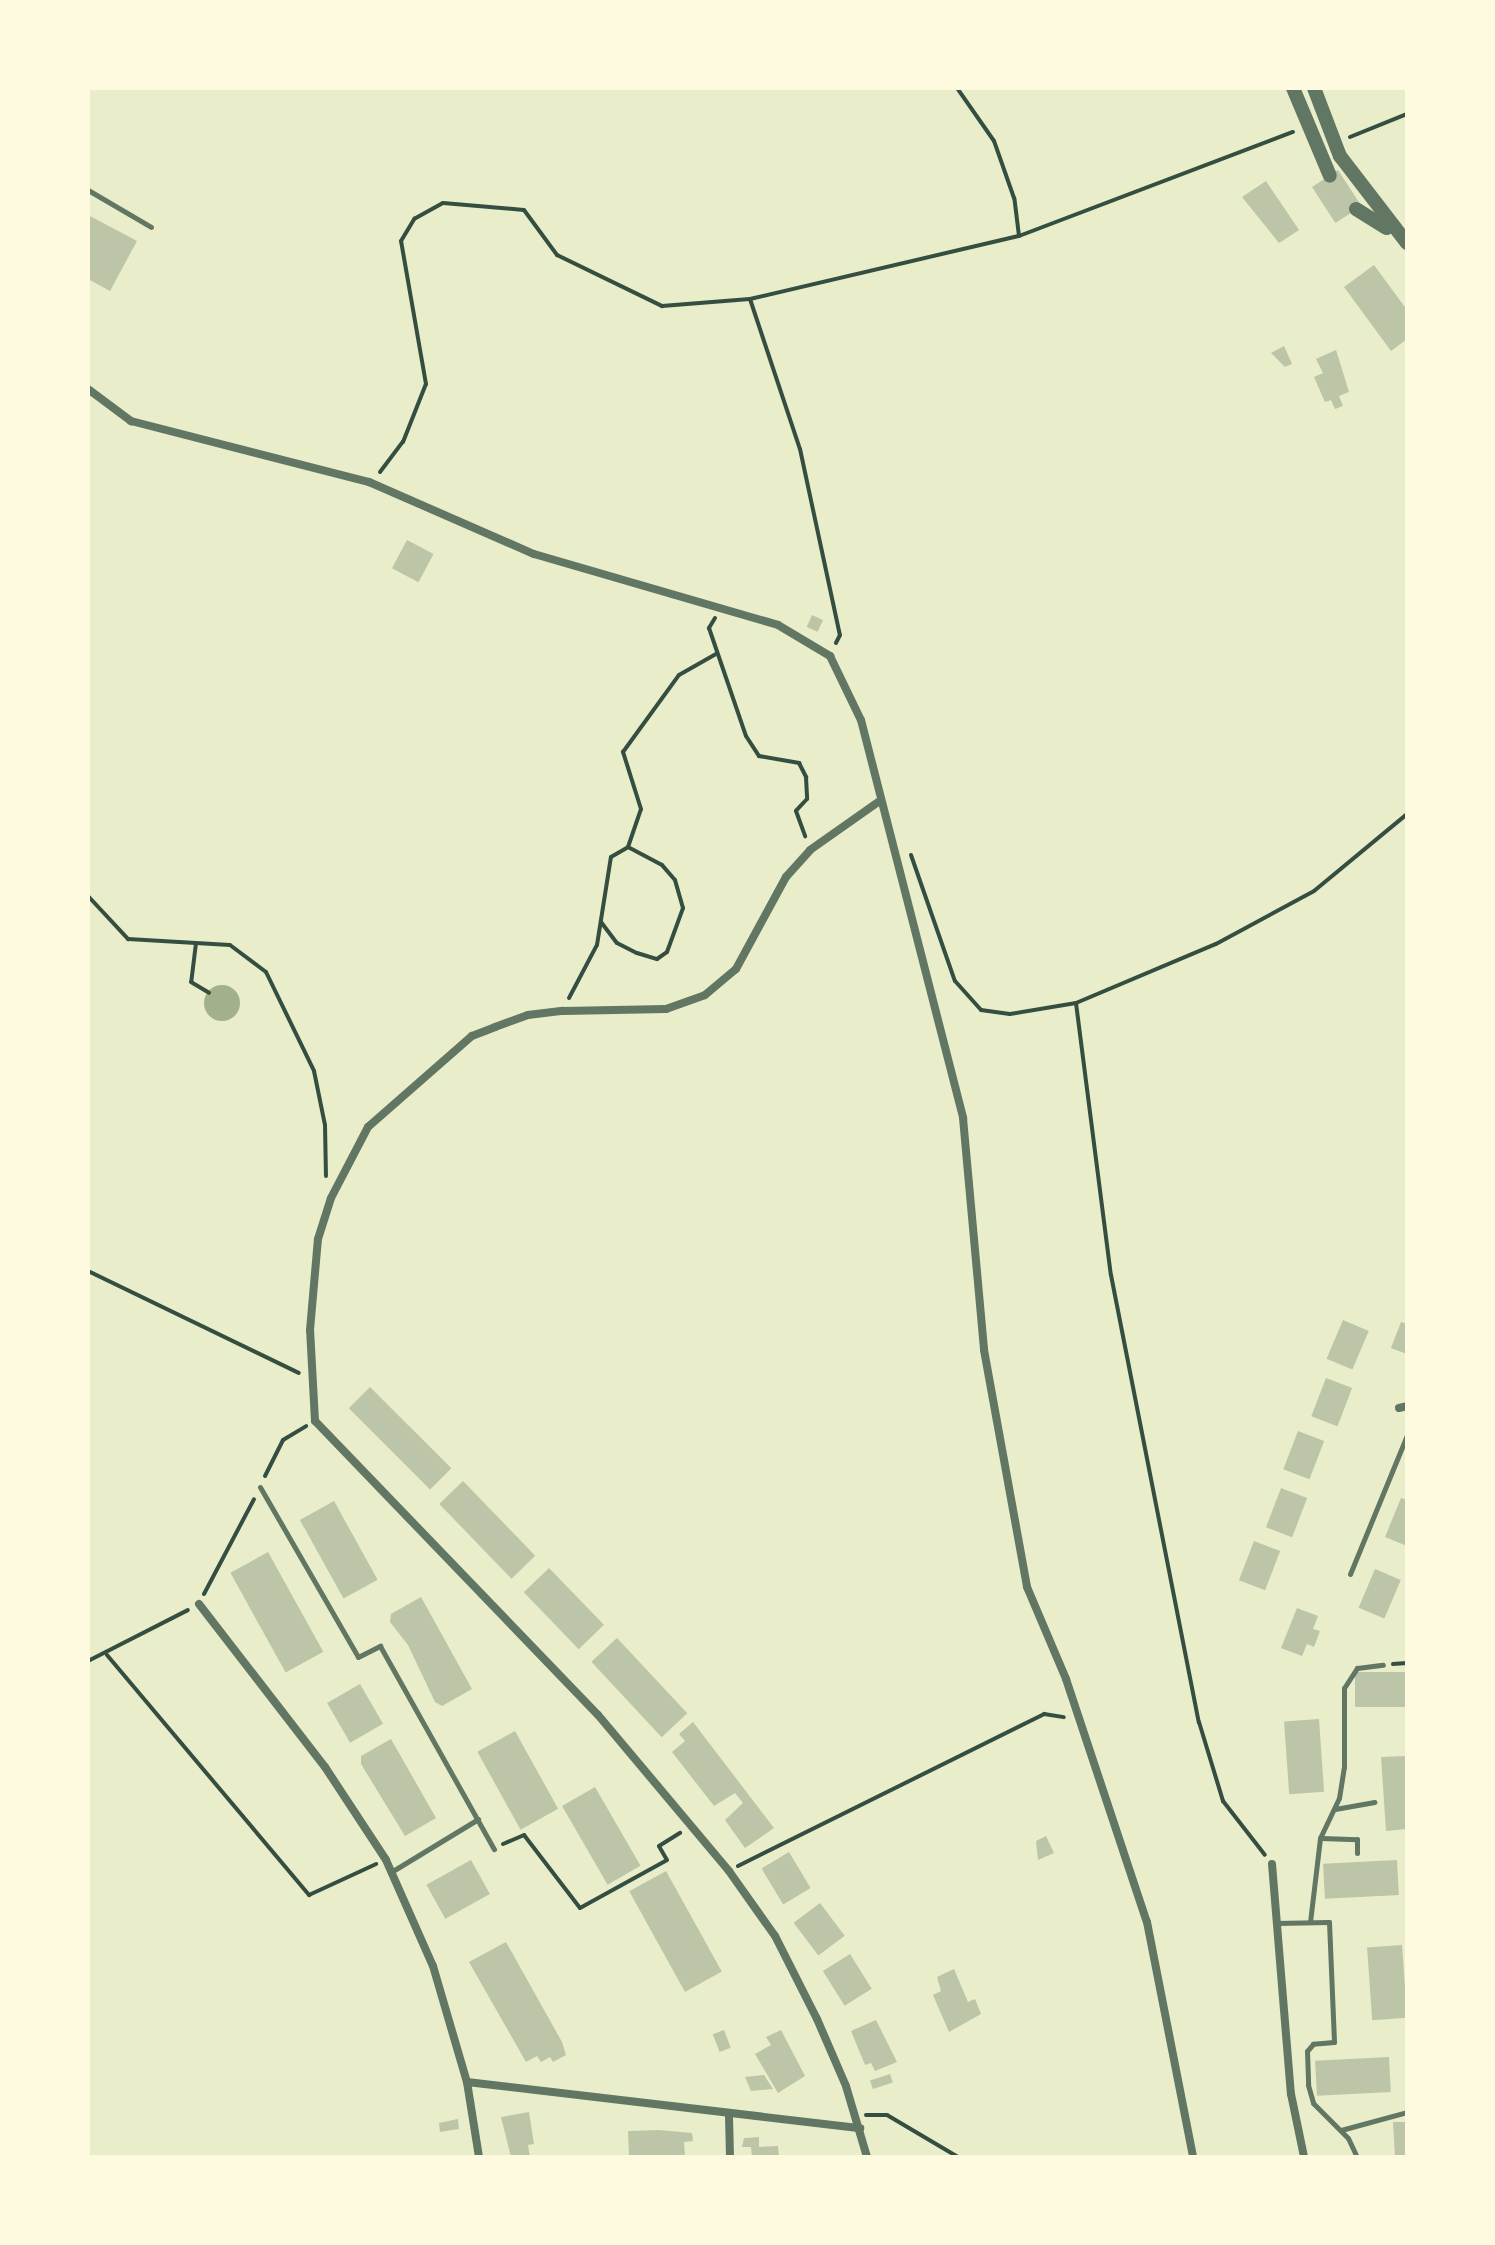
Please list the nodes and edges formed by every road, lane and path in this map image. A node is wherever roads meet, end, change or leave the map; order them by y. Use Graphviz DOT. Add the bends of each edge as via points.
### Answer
graph roads {
  1 [pos="957,88"];
  2 [pos="1293,88"];
  3 [pos="1314,88"];
  4 [pos="1407,114"];
  5 [pos="1330,124"];
  6 [pos="1312,128"];
  7 [pos="1334,141"];
  8 [pos="1330,176"];
  9 [pos="88,190"];
  10 [pos="1356,209"];
  11 [pos="151,227"];
  12 [pos="1019,236"];
  13 [pos="1407,242"];
  14 [pos="750,299"];
  15 [pos="88,389"];
  16 [pos="369,482"];
  17 [pos="717,606"];
  18 [pos="716,654"];
  19 [pos="830,656"];
  20 [pos="878,802"];
  21 [pos="1407,814"];
  22 [pos="628,847"];
  23 [pos="908,848"];
  24 [pos="810,850"];
  25 [pos="88,896"];
  26 [pos="601,922"];
  27 [pos="196,943"];
  28 [pos="209,993"];
  29 [pos="1076,1003"];
  30 [pos="563,1011"];
  31 [pos="331,1198"];
  32 [pos="88,1271"];
  33 [pos="312,1380"];
  34 [pos="315,1421"];
  35 [pos="1407,1435"];
  36 [pos="260,1487"];
  37 [pos="1350,1574"];
  38 [pos="199,1604"];
  39 [pos="107,1655"];
  40 [pos="88,1661"];
  41 [pos="1383,1665"];
  42 [pos="1070,1727"];
  43 [pos="1374,1802"];
  44 [pos="1334,1809"];
  45 [pos="478,1819"];
  46 [pos="691,1827"];
  47 [pos="1320,1838"];
  48 [pos="494,1849"];
  49 [pos="1357,1853"];
  50 [pos="386,1860"];
  51 [pos="1272,1864"];
  52 [pos="729,1871"];
  53 [pos="391,1872"];
  54 [pos="1310,1922"];
  55 [pos="1276,1923"];
  56 [pos="467,2082"];
  57 [pos="1407,2112"];
  58 [pos="855,2114"];
  59 [pos="729,2116"];
  60 [pos="860,2128"];
  61 [pos="1340,2130"];
  62 [pos="479,2157"];
  63 [pos="730,2157"];
  64 [pos="867,2157"];
  65 [pos="958,2157"];
  66 [pos="1193,2157"];
  67 [pos="1304,2157"];
  68 [pos="1357,2157"];
  1 -- 12 [label="path" via="994,141 1014,198"];
  2 -- 6 [label="street"];
  3 -- 5 [label="street"];
  4 -- 7 [label="path"];
  5 -- 6 [label="lane"];
  5 -- 7 [label="street"];
  6 -- 8 [label="street"];
  6 -- 12 [label="path"];
  7 -- 13 [label="street" via="1362,189"];
  9 -- 11 [label="lane"];
  10 -- 13 [label="street"];
  12 -- 14 [label="path"];
  14 -- 16 [label="path" via="662,306 557,255 524,210 443,203 414,219 401,241 426,384 403,442"];
  14 -- 19 [label="path" via="800,449 840,635"];
  15 -- 16 [label="street" via="131,421"];
  16 -- 17 [label="street" via="534,554"];
  17 -- 18 [label="path" via="718,615 709,628"];
  17 -- 19 [label="street" via="778,625"];
  18 -- 22 [label="path" via="679,675 623,752 641,809"];
  18 -- 24 [label="path" via="759,756 799,763 806,777 807,799 796,811"];
  19 -- 20 [label="street" via="861,720"];
  20 -- 24 [label="street"];
  20 -- 66 [label="street" via="963,1118 984,1350 1027,1587 1066,1679 1147,1922"];
  21 -- 29 [label="path" via="1314,891 1216,944"];
  22 -- 26 [label="path" via="611,857"];
  22 -- 26 [label="path" via="662,865 675,880 683,908 667,952 657,959 637,953 617,943"];
  23 -- 29 [label="path" via="955,981 968,999 996,1014"];
  24 -- 30 [label="street" via="786,877 736,969 705,995 666,1009"];
  25 -- 27 [label="path" via="128,939"];
  26 -- 30 [label="path" via="597,945"];
  27 -- 28 [label="path" via="191,982"];
  27 -- 31 [label="path" via="230,945 250,956 286,1005 314,1071"];
  29 -- 51 [label="path" via="1111,1275 1199,1722 1223,1801"];
  30 -- 31 [label="street" via="528,1015 472,1036 368,1127"];
  31 -- 33 [label="street" via="313,1275"];
  32 -- 33 [label="path"];
  33 -- 34 [label="street"];
  34 -- 36 [label="path" via="283,1440"];
  34 -- 46 [label="street" via="598,1715"];
  35 -- 37 [label="lane"];
  36 -- 38 [label="path"];
  36 -- 45 [label="lane" via="358,1657 380,1646"];
  38 -- 39 [label="path"];
  38 -- 50 [label="street" via="325,1767"];
  39 -- 40 [label="path"];
  39 -- 50 [label="path" via="309,1895"];
  41 -- 44 [label="lane" via="1357,1668 1344,1688 1344,1767"];
  42 -- 52 [label="path" via="1063,1716 1044,1714"];
  43 -- 44 [label="lane"];
  44 -- 47 [label="lane"];
  45 -- 48 [label="lane"];
  45 -- 53 [label="lane"];
  46 -- 48 [label="path" via="659,1846 667,1860 580,1908 524,1835"];
  46 -- 52 [label="street"];
  47 -- 49 [label="lane" via="1357,1839"];
  47 -- 54 [label="lane"];
  50 -- 53 [label="street"];
  51 -- 55 [label="street"];
  52 -- 58 [label="street" via="775,1936 817,2019"];
  53 -- 56 [label="street" via="433,1966"];
  54 -- 55 [label="lane"];
  54 -- 61 [label="lane" via="1329,1922 1334,2042 1313,2044 1307,2051 1308,2085 1313,2103"];
  55 -- 67 [label="street" via="1291,2094"];
  56 -- 59 [label="street"];
  56 -- 62 [label="street"];
  57 -- 61 [label="lane"];
  58 -- 60 [label="street"];
  58 -- 65 [label="path" via="887,2115"];
  59 -- 60 [label="street"];
  59 -- 63 [label="street"];
  60 -- 64 [label="street"];
  61 -- 68 [label="lane"];
}
